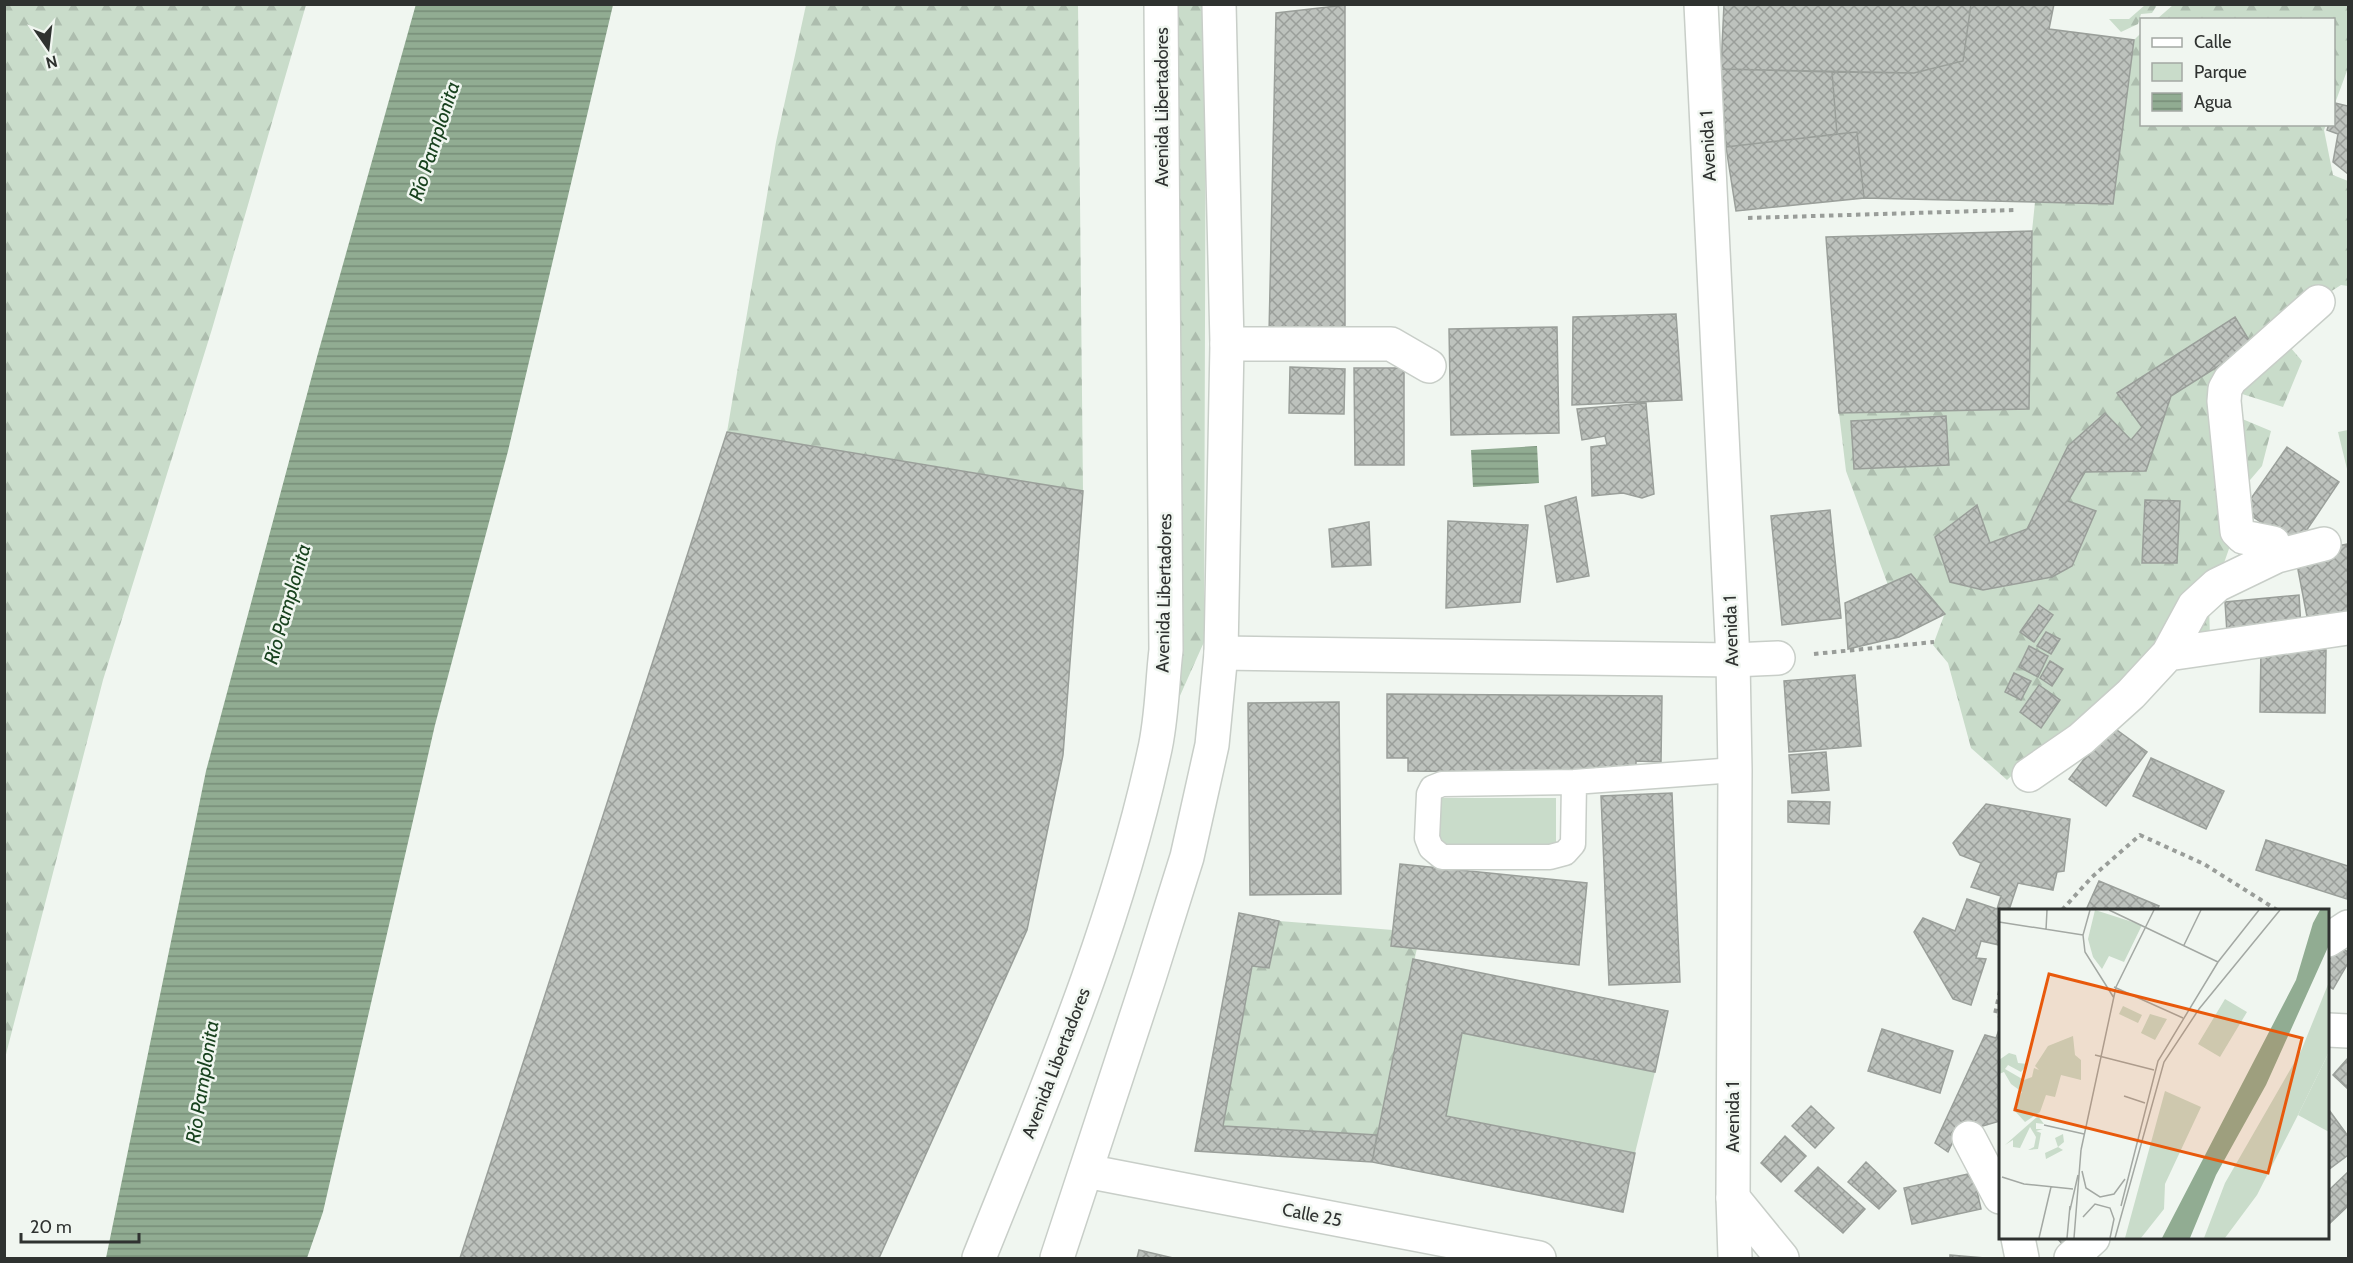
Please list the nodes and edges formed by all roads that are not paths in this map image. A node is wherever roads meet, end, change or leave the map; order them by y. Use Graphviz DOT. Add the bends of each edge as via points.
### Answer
graph roads {
  1 [pos="1161,4"];
  2 [pos="1220,4"];
  3 [pos="1701,4"];
  4 [pos="2318,302"];
  5 [pos="1227,344"];
  6 [pos="1429,366"];
  7 [pos="2324,544"];
  8 [pos="2277,556"];
  9 [pos="2349,628"];
  10 [pos="1221,653"];
  11 [pos="2168,654"];
  12 [pos="1778,658"];
  13 [pos="1733,660"];
  14 [pos="1735,770"];
  15 [pos="2028,776"];
  16 [pos="1574,782"];
  17 [pos="2349,927"];
  18 [pos="2329,939"];
  19 [pos="2329,1030"];
  20 [pos="2349,1031"];
  21 [pos="1969,1138"];
  22 [pos="1086,1171"];
  23 [pos="1999,1193"];
  24 [pos="1733,1198"];
  25 [pos="2018,1239"];
  26 [pos="2092,1239"];
  27 [pos="979,1258"];
  28 [pos="1057,1258"];
  29 [pos="1539,1258"];
  30 [pos="1735,1258"];
  31 [pos="1782,1258"];
  32 [pos="2022,1258"];
  33 [pos="2071,1258"];
  1 -- 27 [label="street, Avenida Libertadores" via="1166,650 1155,751 1129,852 1065,1044"];
  2 -- 5 [label="street"];
  3 -- 13 [label="street, Avenida 1"];
  4 -- 8 [label="street" via="2230,380 2225,389 2237,531 2243,537 2273,543"];
  5 -- 6 [label="street" via="1391,344"];
  5 -- 10 [label="street"];
  7 -- 8 [label="street"];
  8 -- 11 [label="street" via="2217,585 2194,606"];
  9 -- 11 [label="street"];
  10 -- 13 [label="street"];
  10 -- 22 [label="street" via="1212,746 1187,857"];
  11 -- 15 [label="street" via="2081,739"];
  12 -- 13 [label="street"];
  13 -- 14 [label="street, Avenida 1"];
  14 -- 16 [label="lane"];
  14 -- 24 [label="street, Avenida 1"];
  16 -- 16 [label="lane" via="1573,844 1565,853 1551,857 1442,857 1431,848 1427,838 1432,788 1442,784"];
  17 -- 18 [label="street"];
  19 -- 20 [label="street"];
  21 -- 23 [label="street"];
  22 -- 28 [label="street"];
  22 -- 29 [label="street, Calle 25"];
  24 -- 30 [label="street, Avenida 1"];
  24 -- 31 [label="street"];
  25 -- 32 [label="street"];
  26 -- 33 [label="street"];
}
